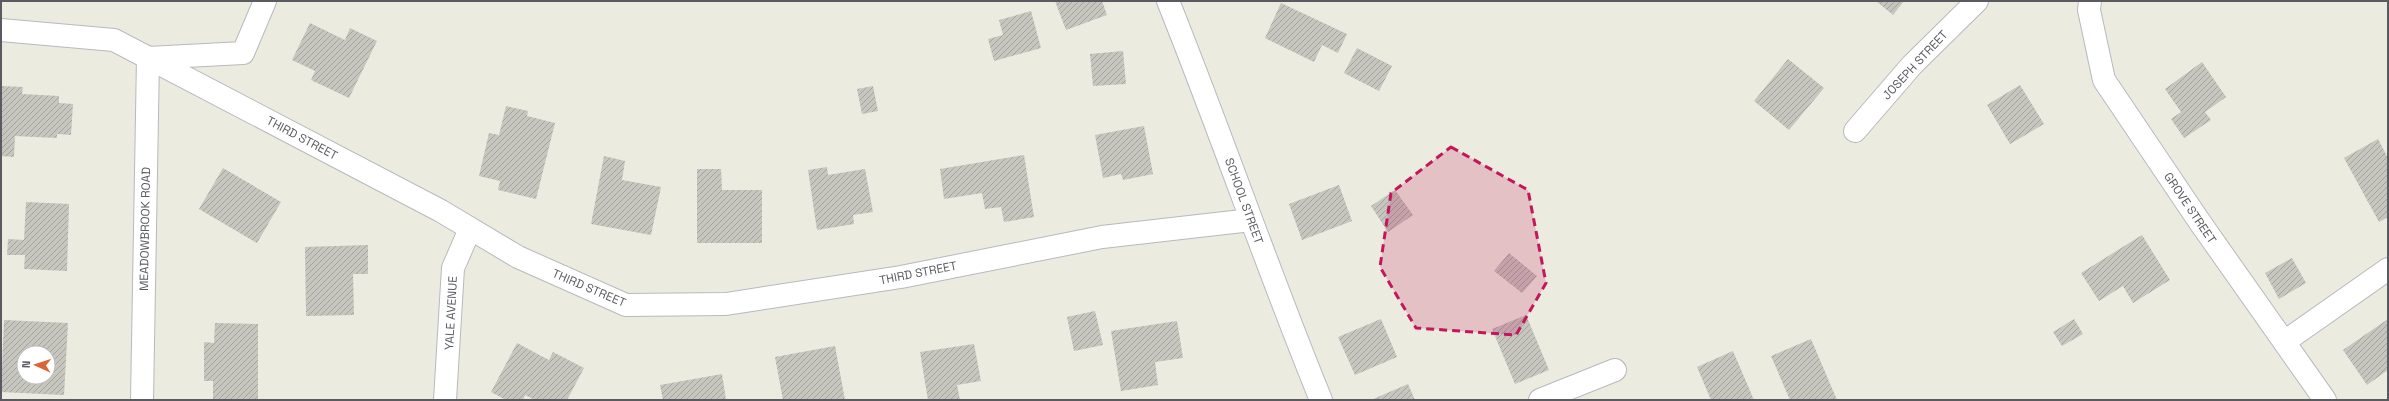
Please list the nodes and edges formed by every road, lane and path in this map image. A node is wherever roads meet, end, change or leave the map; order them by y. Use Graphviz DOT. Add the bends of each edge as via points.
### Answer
graph roads {
  1 [pos="265,1"];
  2 [pos="1168,1"];
  3 [pos="1977,1"];
  4 [pos="2090,1"];
  5 [pos="1,30"];
  6 [pos="148,58"];
  7 [pos="1855,131"];
  8 [pos="1251,220"];
  9 [pos="470,228"];
  10 [pos="2388,269"];
  11 [pos="2284,342"];
  12 [pos="1615,370"];
  13 [pos="142,400"];
  14 [pos="445,400"];
  15 [pos="1321,400"];
  16 [pos="1540,400"];
  17 [pos="2325,400"];
  1 -- 6 [label="street" via="242,53"];
  2 -- 8 [label="street, SCHOOL STREET"];
  3 -- 7 [label="street, JOSEPH STREET" via="1912,65"];
  4 -- 11 [label="street, GROVE STREET" via="2089,10 2104,80"];
  5 -- 6 [label="street, THIRD STREET" via="114,40"];
  6 -- 9 [label="street, THIRD STREET"];
  6 -- 13 [label="street, MEADOWBROOK ROAD"];
  8 -- 9 [label="street, THIRD STREET" via="1102,236 900,277 726,304 649,305 626,305 518,258"];
  8 -- 15 [label="street, SCHOOL STREET" via="1284,311"];
  9 -- 14 [label="street, YALE AVENUE" via="453,268"];
  10 -- 11 [label="street"];
  11 -- 17 [label="street, GROVE STREET"];
  12 -- 16 [label="street"];
}
